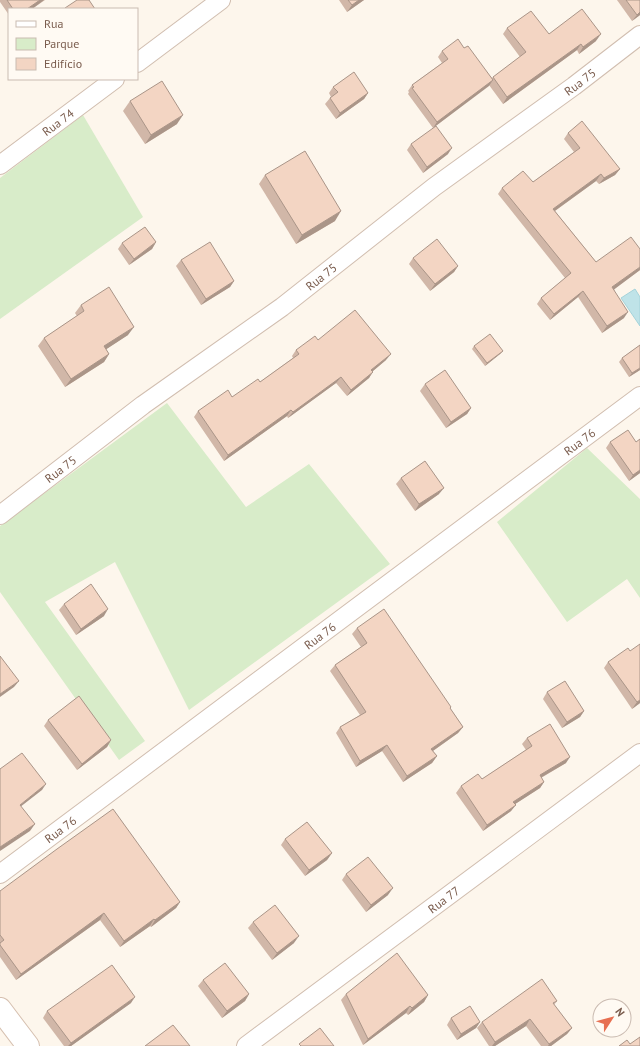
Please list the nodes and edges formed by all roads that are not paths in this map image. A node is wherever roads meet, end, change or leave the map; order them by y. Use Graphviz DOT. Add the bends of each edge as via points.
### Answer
graph roads {
  1 [pos="221,0"];
  2 [pos="640,35"];
  3 [pos="138,61"];
  4 [pos="114,80"];
  5 [pos="0,165"];
  6 [pos="640,396"];
  7 [pos="0,515"];
  8 [pos="640,753"];
  9 [pos="0,874"];
  10 [pos="0,1009"];
  11 [pos="28,1046"];
  12 [pos="246,1046"];
  1 -- 3 [label="street"];
  2 -- 7 [label="street, Rua 75" via="434,187 282,307 143,405"];
  4 -- 5 [label="street, Rua 74"];
  6 -- 9 [label="street, Rua 76"];
  8 -- 12 [label="street, Rua 77"];
  10 -- 11 [label="main road"];
}
